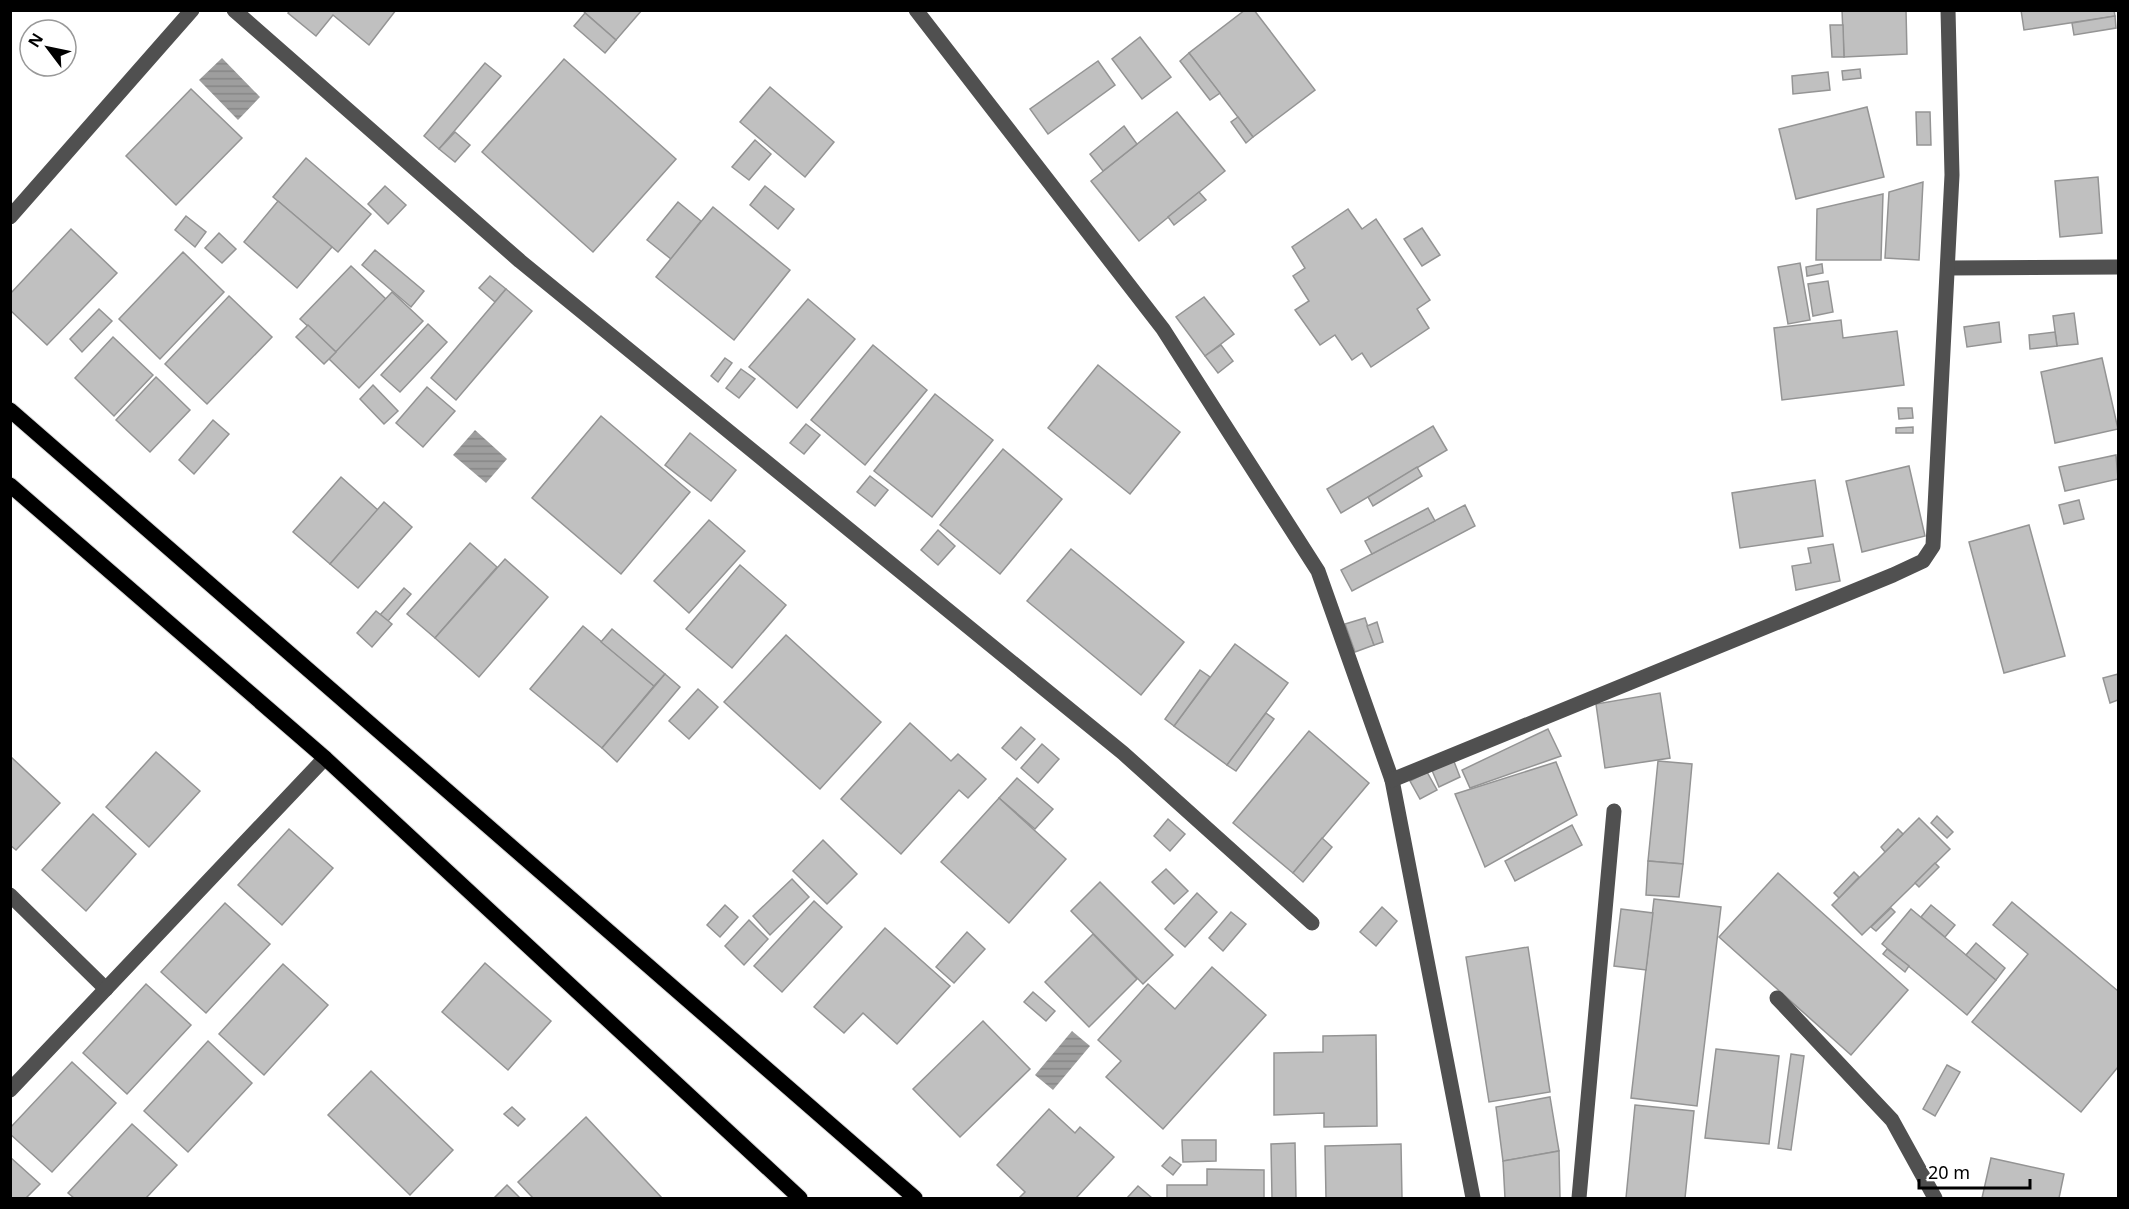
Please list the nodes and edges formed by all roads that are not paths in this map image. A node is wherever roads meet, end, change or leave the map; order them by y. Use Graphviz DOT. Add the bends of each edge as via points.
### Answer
graph roads {
  1 [pos="192,10"];
  2 [pos="234,10"];
  3 [pos="916,10"];
  4 [pos="1948,10"];
  5 [pos="10,218"];
  6 [pos="2118,267"];
  7 [pos="1949,268"];
  8 [pos="10,410"];
  9 [pos="10,485"];
  10 [pos="325,758"];
  11 [pos="1392,780"];
  12 [pos="1614,811"];
  13 [pos="10,895"];
  14 [pos="1312,923"];
  15 [pos="106,989"];
  16 [pos="1778,998"];
  17 [pos="10,1090"];
  18 [pos="800,1198"];
  19 [pos="915,1198"];
  20 [pos="1473,1198"];
  21 [pos="1579,1198"];
  22 [pos="1935,1198"];
  1 -- 5 [label="street"];
  2 -- 14 [label="street" via="520,261 1123,753"];
  3 -- 11 [label="street" via="1163,329 1318,571"];
  4 -- 7 [label="street" via="1952,174"];
  6 -- 7 [label="street"];
  7 -- 11 [label="street" via="1935,527 1933,546 1923,561"];
  8 -- 19 [label="main road"];
  9 -- 10 [label="main road"];
  10 -- 15 [label="street"];
  10 -- 18 [label="main road"];
  11 -- 20 [label="street"];
  12 -- 21 [label="street"];
  13 -- 15 [label="street"];
  15 -- 17 [label="street"];
  16 -- 22 [label="street" via="1892,1120"];
}
